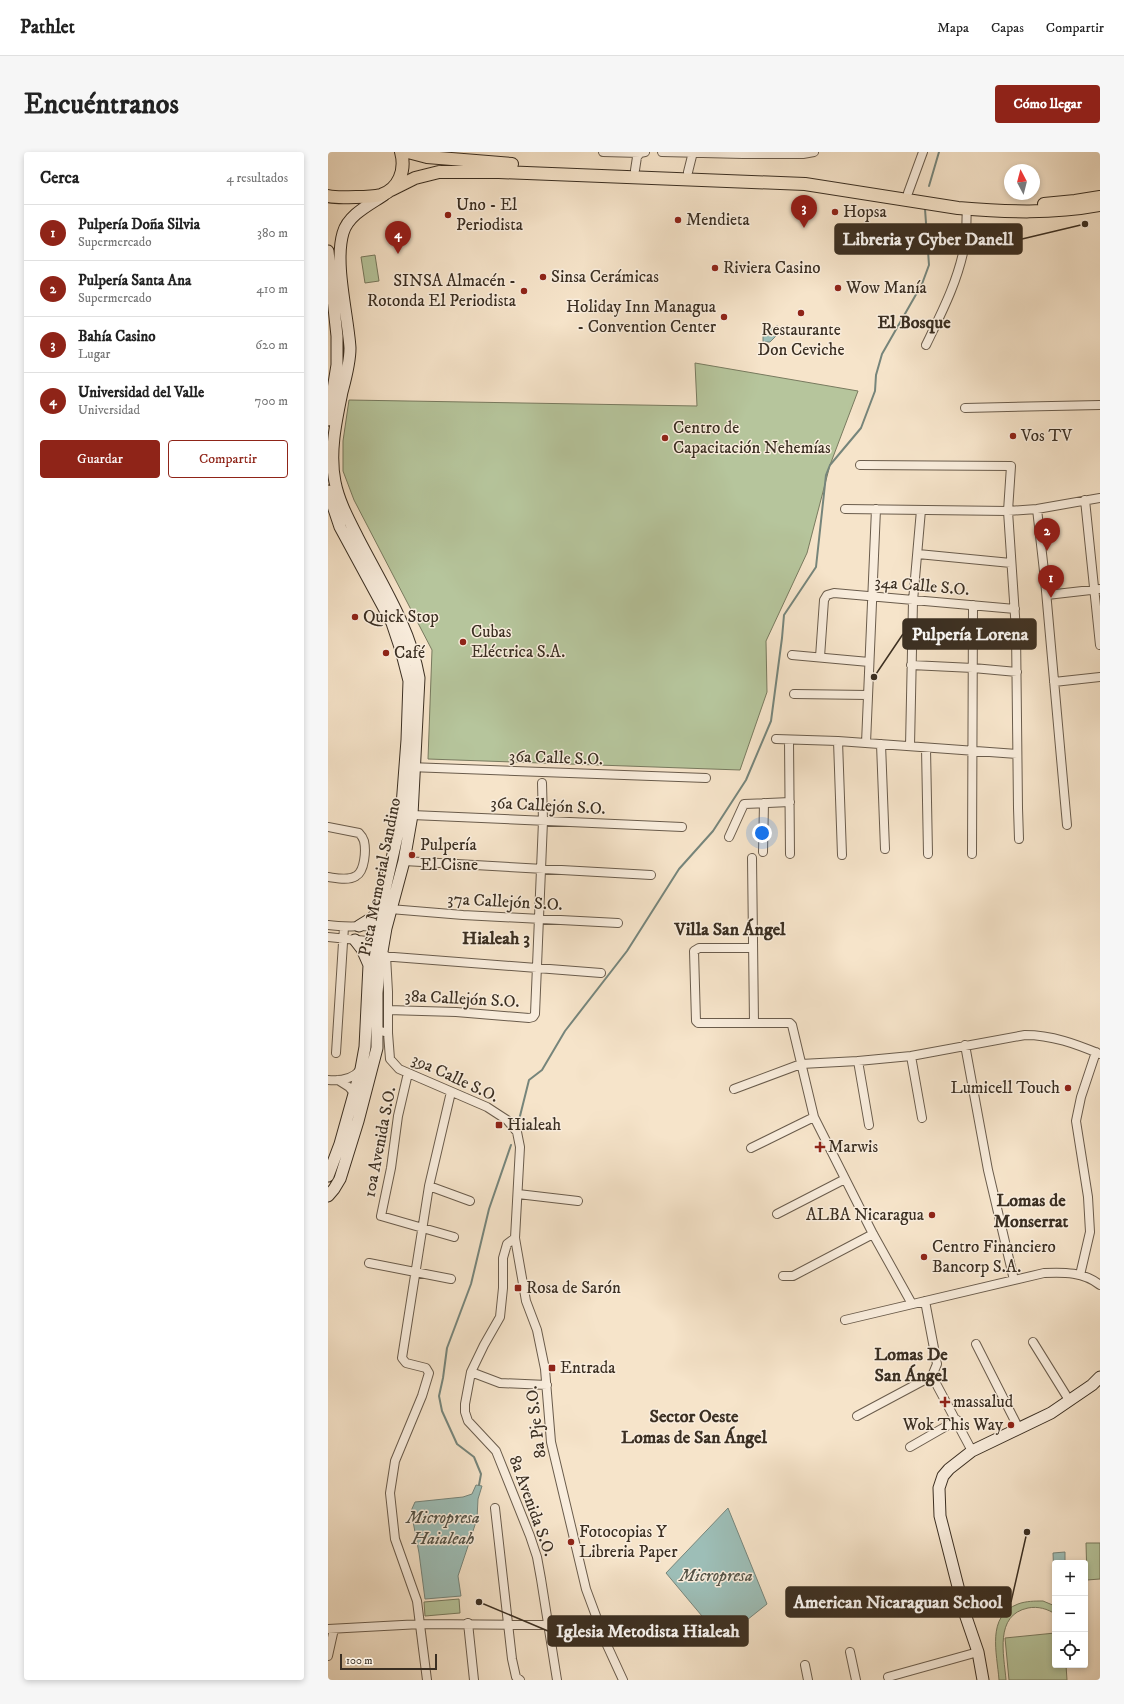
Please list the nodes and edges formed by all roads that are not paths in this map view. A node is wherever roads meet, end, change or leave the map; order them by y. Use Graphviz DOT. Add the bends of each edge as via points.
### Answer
graph roads {
  1 [pos="401,152"];
  2 [pos="408,152"];
  3 [pos="603,152"];
  4 [pos="662,152"];
  5 [pos="814,152"];
  6 [pos="922,152"];
  7 [pos="643,153"];
  8 [pos="693,153"];
  9 [pos="743,153"];
  10 [pos="789,153"];
  11 [pos="636,170"];
  12 [pos="688,172"];
  13 [pos="391,190"];
  14 [pos="908,193"];
  15 [pos="328,196"];
  16 [pos="1100,197"];
  17 [pos="1100,205"];
  18 [pos="966,208"];
  19 [pos="328,253"];
  20 [pos="926,345"];
  21 [pos="1100,405"];
  22 [pos="965,408"];
  23 [pos="328,420"];
  24 [pos="860,465"];
  25 [pos="328,491"];
  26 [pos="1100,498"];
  27 [pos="1085,500"];
  28 [pos="845,509"];
  29 [pos="876,509"];
  30 [pos="1037,509"];
  31 [pos="921,510"];
  32 [pos="1008,511"];
  33 [pos="354,529"];
  34 [pos="918,554"];
  35 [pos="359,562"];
  36 [pos="1011,563"];
  37 [pos="381,582"];
  38 [pos="1097,590"];
  39 [pos="1047,595"];
  40 [pos="871,596"];
  41 [pos="912,600"];
  42 [pos="973,605"];
  43 [pos="1015,609"];
  44 [pos="1100,645"];
  45 [pos="792,654"];
  46 [pos="820,657"];
  47 [pos="868,662"];
  48 [pos="911,665"];
  49 [pos="972,668"];
  50 [pos="1017,672"];
  51 [pos="1100,677"];
  52 [pos="1054,682"];
  53 [pos="794,694"];
  54 [pos="868,695"];
  55 [pos="776,739"];
  56 [pos="790,740"];
  57 [pos="838,741"];
  58 [pos="866,743"];
  59 [pos="881,744"];
  60 [pos="910,746"];
  61 [pos="926,748"];
  62 [pos="971,751"];
  63 [pos="1017,754"];
  64 [pos="410,767"];
  65 [pos="706,778"];
  66 [pos="542,783"];
  67 [pos="790,802"];
  68 [pos="764,803"];
  69 [pos="412,816"];
  70 [pos="543,821"];
  71 [pos="1067,825"];
  72 [pos="328,827"];
  73 [pos="682,827"];
  74 [pos="729,837"];
  75 [pos="1020,839"];
  76 [pos="885,849"];
  77 [pos="763,852"];
  78 [pos="790,854"];
  79 [pos="928,854"];
  80 [pos="972,854"];
  81 [pos="842,855"];
  82 [pos="752,858"];
  83 [pos="404,861"];
  84 [pos="541,868"];
  85 [pos="651,875"];
  86 [pos="328,877"];
  87 [pos="390,910"];
  88 [pos="379,911"];
  89 [pos="538,919"];
  90 [pos="618,923"];
  91 [pos="328,926"];
  92 [pos="359,926"];
  93 [pos="344,927"];
  94 [pos="381,927"];
  95 [pos="328,937"];
  96 [pos="349,940"];
  97 [pos="378,943"];
  98 [pos="753,948"];
  99 [pos="384,956"];
  100 [pos="369,965"];
  101 [pos="537,968"];
  102 [pos="601,973"];
  103 [pos="368,1000"];
  104 [pos="388,1010"];
  105 [pos="754,1023"];
  106 [pos="382,1031"];
  107 [pos="965,1045"];
  108 [pos="336,1053"];
  109 [pos="1098,1053"];
  110 [pos="911,1056"];
  111 [pos="858,1061"];
  112 [pos="801,1064"];
  113 [pos="361,1069"];
  114 [pos="408,1073"];
  115 [pos="328,1080"];
  116 [pos="338,1080"];
  117 [pos="734,1089"];
  118 [pos="451,1092"];
  119 [pos="354,1093"];
  120 [pos="814,1117"];
  121 [pos="922,1118"];
  122 [pos="869,1125"];
  123 [pos="751,1148"];
  124 [pos="328,1176"];
  125 [pos="846,1179"];
  126 [pos="429,1186"];
  127 [pos="518,1194"];
  128 [pos="328,1196"];
  129 [pos="470,1201"];
  130 [pos="578,1201"];
  131 [pos="777,1214"];
  132 [pos="422,1227"];
  133 [pos="873,1234"];
  134 [pos="454,1237"];
  135 [pos="515,1238"];
  136 [pos="369,1263"];
  137 [pos="416,1272"];
  138 [pos="1080,1275"];
  139 [pos="783,1276"];
  140 [pos="451,1279"];
  141 [pos="1014,1280"];
  142 [pos="1100,1285"];
  143 [pos="925,1301"];
  144 [pos="912,1304"];
  145 [pos="845,1320"];
  146 [pos="1033,1342"];
  147 [pos="976,1344"];
  148 [pos="471,1372"];
  149 [pos="932,1376"];
  150 [pos="1100,1377"];
  151 [pos="547,1385"];
  152 [pos="1069,1400"];
  153 [pos="857,1416"];
  154 [pos="957,1420"];
  155 [pos="1019,1429"];
  156 [pos="910,1447"];
  157 [pos="972,1451"];
  158 [pos="495,1508"];
  159 [pos="468,1623"];
  160 [pos="421,1624"];
  161 [pos="509,1624"];
  162 [pos="548,1625"];
  163 [pos="331,1629"];
  164 [pos="850,1652"];
  165 [pos="978,1652"];
  166 [pos="328,1656"];
  167 [pos="805,1665"];
  168 [pos="888,1677"];
  169 [pos="427,1680"];
  170 [pos="474,1680"];
  171 [pos="520,1680"];
  172 [pos="557,1680"];
  173 [pos="623,1680"];
  174 [pos="808,1680"];
  175 [pos="856,1680"];
  176 [pos="983,1680"];
  1 -- 13 [label="main road" via="401,174"];
  2 -- 11 [label="main road" via="427,157 503,164"];
  3 -- 7 [label="street"];
  4 -- 8 [label="street"];
  5 -- 10 [label="street"];
  6 -- 14 [label="street"];
  7 -- 11 [label="street" via="637,157"];
  8 -- 9 [label="street"];
  8 -- 12 [label="street"];
  9 -- 10 [label="street"];
  11 -- 12 [label="main road"];
  12 -- 14 [label="main road" via="801,177"];
  13 -- 15 [label="main road" via="370,197"];
  13 -- 18 [label="main road" via="415,178 439,172 513,172 805,184"];
  13 -- 33 [label="main road, Pista Memorial Sandino" via="354,217 345,227 341,242 350,347 337,419 333,459 337,489"];
  14 -- 16 [label="main road" via="1016,204 1072,202"];
  17 -- 18 [label="main road" via="1052,212"];
  18 -- 20 [label="street" via="965,242 958,272 950,296"];
  19 -- 23 [label="main road" via="337,336 337,365"];
  21 -- 22 [label="street"];
  24 -- 32 [label="street" via="1011,466"];
  25 -- 35 [label="main road, Pista Memorial Sandino" via="340,527"];
  26 -- 27 [label="street"];
  27 -- 30 [label="street"];
  27 -- 38 [label="street"];
  28 -- 29 [label="street"];
  29 -- 31 [label="street"];
  29 -- 40 [label="street"];
  30 -- 32 [label="street"];
  30 -- 39 [label="street"];
  31 -- 32 [label="street"];
  31 -- 34 [label="street"];
  32 -- 36 [label="street"];
  33 -- 35 [label="main road" via="361,553"];
  33 -- 37 [label="main road, Pista Memorial Sandino"];
  34 -- 36 [label="street"];
  34 -- 41 [label="street"];
  35 -- 37 [label="main road" via="367,564 376,579"];
  35 -- 64 [label="main road, Pista Memorial Sandino" via="392,623 409,680"];
  36 -- 43 [label="street"];
  37 -- 64 [label="main road, Pista Memorial Sandino" via="402,622 417,664 419,678"];
  38 -- 39 [label="street"];
  38 -- 44 [label="street"];
  39 -- 52 [label="street"];
  40 -- 41 [label="street, 34a Calle S.O."];
  40 -- 46 [label="street, 34a Calle S.O." via="834,593 827,595 824,600"];
  40 -- 47 [label="street"];
  41 -- 42 [label="street, 34a Calle S.O."];
  41 -- 48 [label="street"];
  42 -- 43 [label="street, 34a Calle S.O."];
  42 -- 49 [label="street"];
  43 -- 50 [label="street"];
  45 -- 46 [label="street"];
  46 -- 47 [label="street"];
  47 -- 54 [label="street"];
  48 -- 49 [label="street"];
  48 -- 60 [label="street"];
  49 -- 50 [label="street"];
  49 -- 62 [label="street"];
  50 -- 63 [label="street"];
  51 -- 52 [label="street"];
  52 -- 71 [label="street"];
  53 -- 54 [label="street"];
  54 -- 58 [label="street"];
  55 -- 56 [label="street"];
  56 -- 57 [label="street"];
  56 -- 67 [label="street"];
  57 -- 58 [label="street"];
  57 -- 81 [label="street"];
  58 -- 59 [label="street"];
  59 -- 60 [label="street"];
  59 -- 76 [label="street"];
  60 -- 61 [label="street"];
  61 -- 62 [label="street"];
  61 -- 79 [label="street"];
  62 -- 63 [label="street"];
  62 -- 80 [label="street"];
  63 -- 75 [label="street"];
  64 -- 65 [label="street, 36a Calle S.O."];
  64 -- 69 [label="main road, Pista Memorial Sandino"];
  64 -- 88 [label="main road, Pista Memorial Sandino" via="401,819"];
  66 -- 70 [label="street"];
  67 -- 68 [label="street"];
  67 -- 78 [label="street"];
  68 -- 74 [label="street" via="744,804"];
  68 -- 77 [label="street"];
  69 -- 70 [label="street, 36a Callejón S.O."];
  69 -- 83 [label="main road, Pista Memorial Sandino"];
  70 -- 73 [label="street, 36a Callejón S.O."];
  70 -- 84 [label="street"];
  72 -- 86 [label="street" via="359,832 364,840 364,855 357,876 339,879"];
  82 -- 98 [label="street"];
  83 -- 84 [label="street"];
  83 -- 87 [label="main road, Pista Memorial Sandino"];
  84 -- 85 [label="street"];
  84 -- 89 [label="street"];
  87 -- 89 [label="street, 37a Callejón S.O."];
  87 -- 94 [label="main road, Pista Memorial Sandino"];
  88 -- 92 [label="main road"];
  88 -- 94 [label="main road, Pista Memorial Sandino"];
  89 -- 90 [label="street, 37a Callejón S.O."];
  89 -- 101 [label="street"];
  91 -- 93 [label="street"];
  92 -- 93 [label="street"];
  92 -- 94 [label="street"];
  93 -- 96 [label="street"];
  94 -- 97 [label="main road, Pista Memorial Sandino"];
  95 -- 96 [label="street"];
  96 -- 97 [label="street"];
  96 -- 100 [label="main road" via="362,949"];
  96 -- 108 [label="street"];
  97 -- 99 [label="main road, Pista Memorial Sandino"];
  97 -- 100 [label="main road, Pista Memorial Sandino"];
  98 -- 105 [label="street"];
  98 -- 105 [label="street" via="699,948 694,954 696,1021"];
  99 -- 101 [label="street"];
  99 -- 104 [label="street, 39a Calle S.O."];
  99 -- 106 [label="main road, Pista Memorial Sandino" via="377,993"];
  100 -- 103 [label="main road, Pista Memorial Sandino"];
  101 -- 102 [label="street"];
  101 -- 104 [label="street, 38a Callejón S.O." via="533,1017"];
  103 -- 106 [label="main road" via="371,1026"];
  103 -- 113 [label="main road, Pista Memorial Sandino"];
  104 -- 106 [label="street, 39a Calle S.O."];
  105 -- 112 [label="street" via="790,1023"];
  106 -- 114 [label="street, 39a Calle S.O." via="390,1059 399,1069"];
  106 -- 128 [label="main road, Pista Memorial Sandino" via="340,1179"];
  107 -- 109 [label="street" via="1025,1035 1042,1035"];
  107 -- 110 [label="street"];
  107 -- 141 [label="street" via="988,1170"];
  109 -- 138 [label="street" via="1081,1097 1076,1121 1088,1197 1090,1232"];
  110 -- 111 [label="street"];
  110 -- 121 [label="street"];
  111 -- 112 [label="street"];
  111 -- 122 [label="street"];
  112 -- 117 [label="street"];
  112 -- 120 [label="street"];
  113 -- 116 [label="street" via="356,1075"];
  113 -- 119 [label="main road, Pista Memorial Sandino"];
  114 -- 118 [label="street, 39a Calle S.O."];
  114 -- 132 [label="street, 10a Avenida S.O." via="381,1216"];
  115 -- 116 [label="street"];
  116 -- 119 [label="street"];
  118 -- 126 [label="street"];
  118 -- 127 [label="street, 39a Calle S.O." via="487,1107 507,1120 517,1132 520,1147"];
  119 -- 124 [label="main road, Pista Memorial Sandino"];
  120 -- 123 [label="street"];
  120 -- 125 [label="street"];
  125 -- 131 [label="street"];
  125 -- 133 [label="street"];
  126 -- 129 [label="street"];
  126 -- 132 [label="street"];
  127 -- 130 [label="street"];
  127 -- 135 [label="street"];
  132 -- 134 [label="street"];
  132 -- 137 [label="street"];
  133 -- 139 [label="street" via="792,1276"];
  133 -- 144 [label="street"];
  135 -- 148 [label="street, 8a Avenida S.O." via="507,1244 503,1258 500,1317"];
  135 -- 151 [label="street, 8a Pje S.O." via="526,1300 536,1330"];
  136 -- 137 [label="street"];
  137 -- 140 [label="street"];
  137 -- 160 [label="street" via="402,1358 406,1363 426,1368 429,1373 395,1461 390,1493 395,1539 417,1601"];
  138 -- 141 [label="street" via="1044,1273"];
  138 -- 142 [label="street"];
  141 -- 143 [label="street"];
  143 -- 144 [label="street"];
  143 -- 149 [label="street" via="937,1364"];
  144 -- 145 [label="street"];
  146 -- 152 [label="street"];
  147 -- 155 [label="street"];
  148 -- 151 [label="street" via="500,1383"];
  148 -- 162 [label="street, 8a Avenida S.O." via="465,1404 468,1421 496,1451 500,1459 537,1557"];
  149 -- 153 [label="street"];
  149 -- 154 [label="street"];
  150 -- 152 [label="main road"];
  151 -- 173 [label="street, 8a Pje S.O." via="551,1442 573,1538 591,1602 606,1644"];
  152 -- 155 [label="main road"];
  154 -- 156 [label="street"];
  154 -- 157 [label="street"];
  155 -- 157 [label="main road"];
  157 -- 165 [label="main road" via="943,1476 939,1488 939,1502 940,1516 955,1574"];
  158 -- 161 [label="street"];
  159 -- 160 [label="street"];
  159 -- 161 [label="street"];
  159 -- 170 [label="street"];
  160 -- 163 [label="street"];
  160 -- 169 [label="street"];
  161 -- 162 [label="street"];
  161 -- 171 [label="street" via="512,1659 516,1677"];
  162 -- 172 [label="street, 8a Avenida S.O."];
  163 -- 166 [label="street"];
  164 -- 175 [label="street"];
  165 -- 168 [label="street"];
  165 -- 176 [label="main road"];
  167 -- 174 [label="street"];
}
